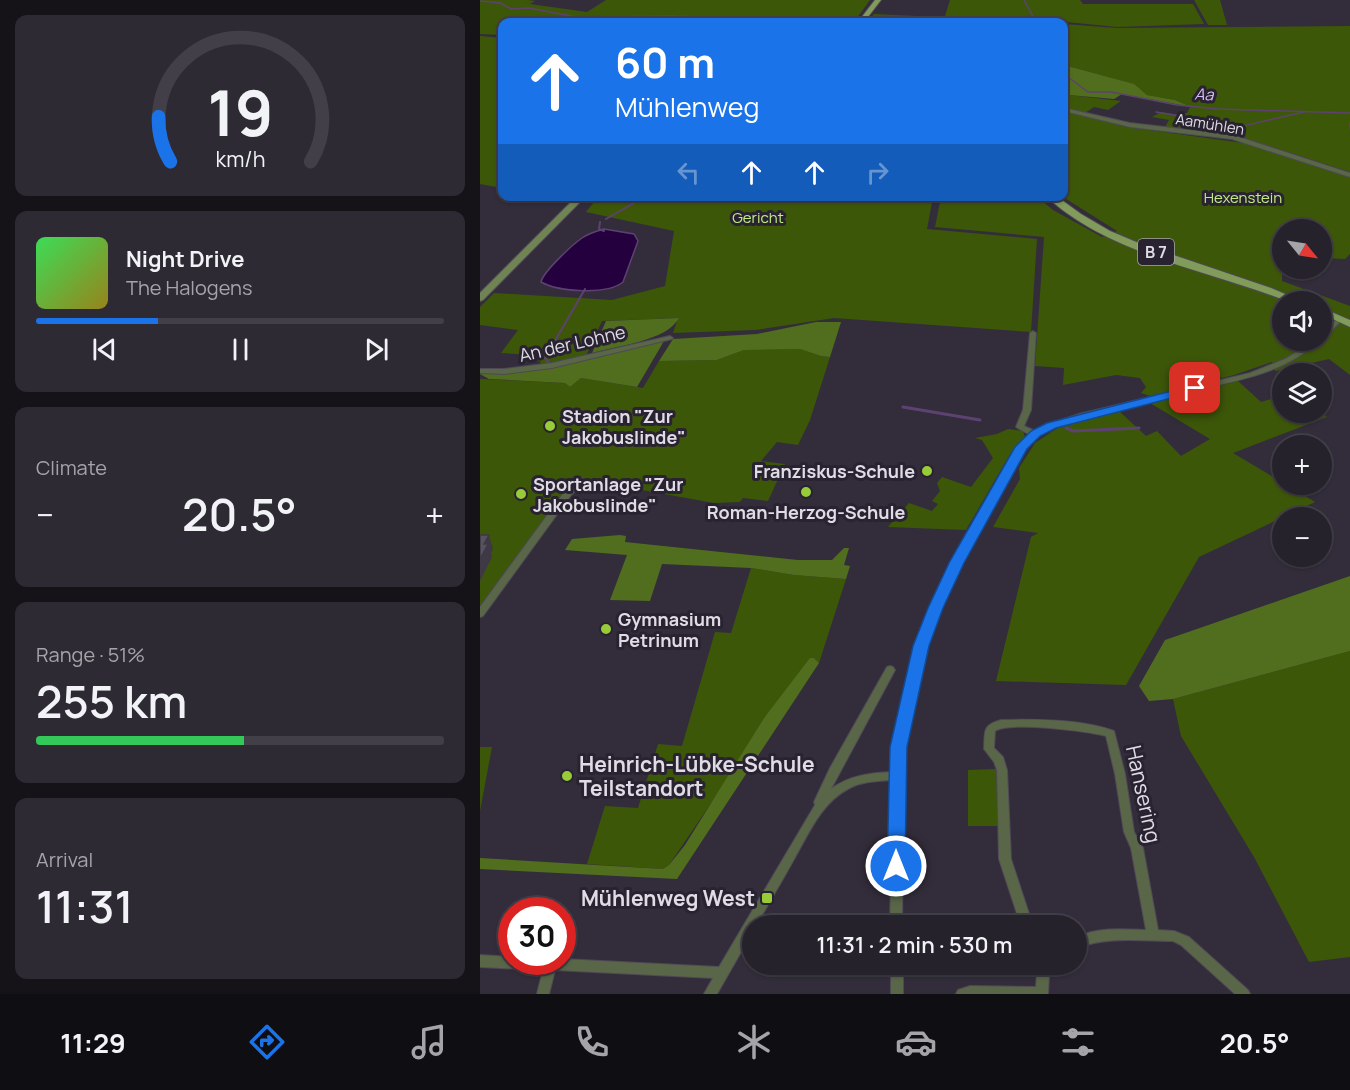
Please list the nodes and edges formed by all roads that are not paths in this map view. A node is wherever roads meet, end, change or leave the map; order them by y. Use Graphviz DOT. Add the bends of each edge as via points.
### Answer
graph roads {
  1 [pos="878,0"];
  2 [pos="864,18"];
  3 [pos="1068,112"];
  4 [pos="1350,176"];
  5 [pos="577,201"];
  6 [pos="1057,201"];
  7 [pos="1272,292"];
  8 [pos="480,298"];
  9 [pos="1345,322"];
  10 [pos="1332,330"];
  11 [pos="1033,333"];
  12 [pos="670,338"];
  13 [pos="1304,351"];
  14 [pos="480,371"];
  15 [pos="1035,434"];
  16 [pos="581,481"];
  17 [pos="480,614"];
  18 [pos="890,670"];
  19 [pos="896,776"];
  20 [pos="816,811"];
  21 [pos="896,915"];
  22 [pos="1023,915"];
  23 [pos="1153,936"];
  24 [pos="1087,938"];
  25 [pos="480,961"];
  26 [pos="498,962"];
  27 [pos="576,967"];
  28 [pos="548,975"];
  29 [pos="897,975"];
  30 [pos="1043,975"];
  31 [pos="716,986"];
  32 [pos="543,994"];
  33 [pos="897,994"];
  34 [pos="962,994"];
  35 [pos="1042,994"];
  36 [pos="1244,994"];
  1 -- 2 [label="main road"];
  3 -- 4 [label="street, Aamühlen" via="1233,138"];
  5 -- 8 [label="street"];
  6 -- 7 [label="main road, B 7" via="1119,237"];
  9 -- 10 [label="street"];
  11 -- 15 [label="street" via="1027,410 1020,427"];
  12 -- 14 [label="street, An der Lohne" via="544,367"];
  13 -- 15 [label="street" via="1265,371 1091,414"];
  15 -- 19 [label="street" via="1022,447 982,518 929,624 905,710"];
  16 -- 17 [label="street" via="568,493"];
  18 -- 20 [label="street"];
  19 -- 20 [label="street" via="849,782"];
  19 -- 21 [label="street"];
  20 -- 31 [label="street"];
  22 -- 23 [label="street, Hansering" via="1005,859 1002,770 989,749 990,730 1002,724 1099,729 1110,734"];
  23 -- 24 [label="street"];
  23 -- 36 [label="street" via="1174,936 1185,941"];
  25 -- 26 [label="street"];
  27 -- 31 [label="street"];
  28 -- 32 [label="street"];
  29 -- 33 [label="street"];
  30 -- 35 [label="street"];
  34 -- 35 [label="street"];
}
